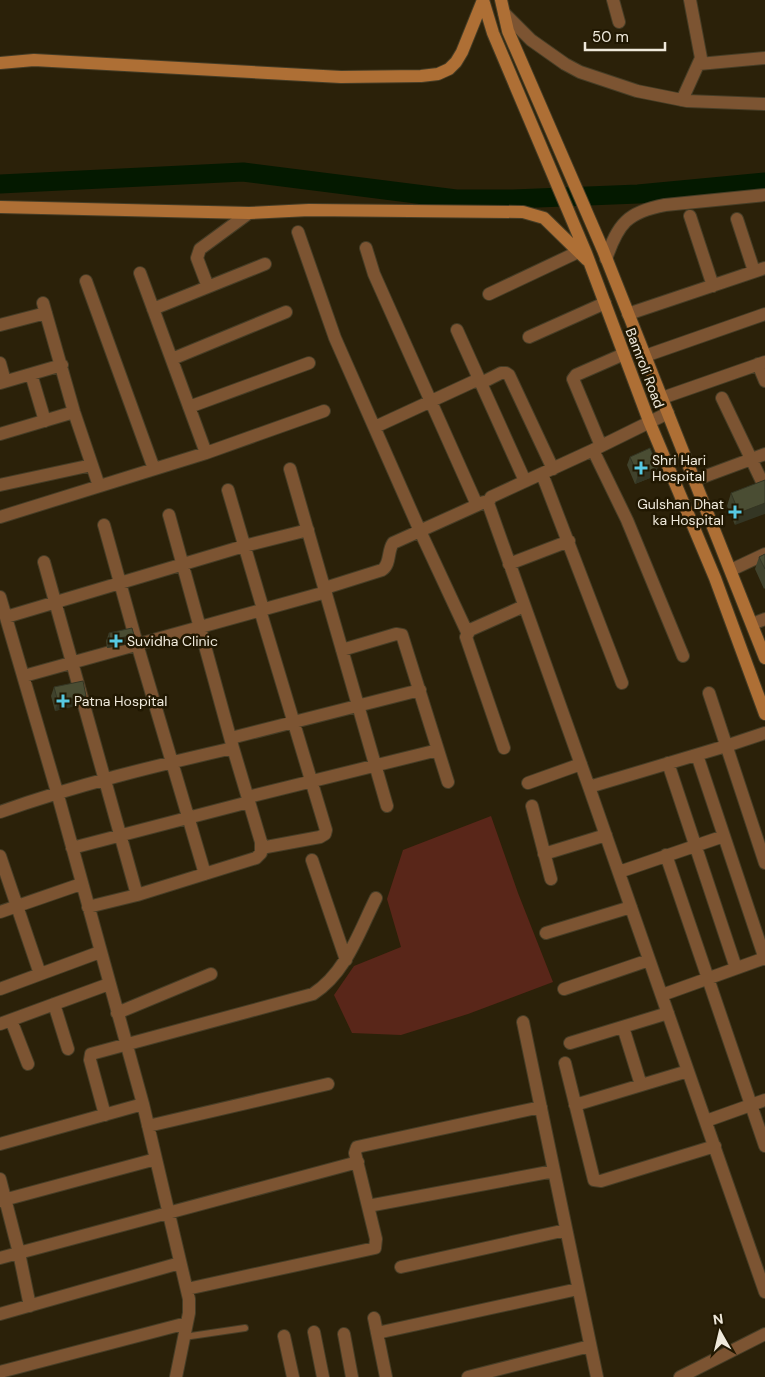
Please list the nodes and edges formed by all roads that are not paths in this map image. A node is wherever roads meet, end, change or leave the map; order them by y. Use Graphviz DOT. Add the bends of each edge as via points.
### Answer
graph roads {
  1 [pos="483,0"];
  2 [pos="501,0"];
  3 [pos="613,0"];
  4 [pos="690,0"];
  5 [pos="504,13"];
  6 [pos="619,22"];
  7 [pos="765,58"];
  8 [pos="0,62"];
  9 [pos="699,64"];
  10 [pos="682,100"];
  11 [pos="765,104"];
  12 [pos="765,195"];
  13 [pos="0,207"];
  14 [pos="249,213"];
  15 [pos="690,216"];
  16 [pos="737,219"];
  17 [pos="298,232"];
  18 [pos="366,248"];
  19 [pos="604,254"];
  20 [pos="584,255"];
  21 [pos="265,264"];
  22 [pos="760,270"];
  23 [pos="140,273"];
  24 [pos="86,281"];
  25 [pos="713,286"];
  26 [pos="208,287"];
  27 [pos="489,294"];
  28 [pos="605,303"];
  29 [pos="154,309"];
  30 [pos="286,312"];
  31 [pos="628,314"];
  32 [pos="765,314"];
  33 [pos="0,325"];
  34 [pos="457,330"];
  35 [pos="529,337"];
  36 [pos="624,354"];
  37 [pos="645,356"];
  38 [pos="172,359"];
  39 [pos="0,363"];
  40 [pos="309,363"];
  41 [pos="761,363"];
  42 [pos="62,365"];
  43 [pos="31,374"];
  44 [pos="480,381"];
  45 [pos="765,381"];
  46 [pos="2,382"];
  47 [pos="662,398"];
  48 [pos="722,398"];
  49 [pos="431,401"];
  50 [pos="189,407"];
  51 [pos="324,411"];
  52 [pos="74,412"];
  53 [pos="668,413"];
  54 [pos="44,421"];
  55 [pos="649,421"];
  56 [pos="375,427"];
  57 [pos="0,434"];
  58 [pos="597,448"];
  59 [pos="206,453"];
  60 [pos="765,454"];
  61 [pos="752,459"];
  62 [pos="92,465"];
  63 [pos="154,469"];
  64 [pos="290,469"];
  65 [pos="547,471"];
  66 [pos="695,480"];
  67 [pos="525,482"];
  68 [pos="0,485"];
  69 [pos="99,486"];
  70 [pos="765,488"];
  71 [pos="228,490"];
  72 [pos="483,502"];
  73 [pos="169,515"];
  74 [pos="0,518"];
  75 [pos="104,525"];
  76 [pos="308,530"];
  77 [pos="420,531"];
  78 [pos="569,541"];
  79 [pos="244,546"];
  80 [pos="765,554"];
  81 [pos="44,562"];
  82 [pos="182,564"];
  83 [pos="509,564"];
  84 [pos="731,570"];
  85 [pos="120,584"];
  86 [pos="325,590"];
  87 [pos="0,597"];
  88 [pos="56,603"];
  89 [pos="524,606"];
  90 [pos="261,610"];
  91 [pos="6,617"];
  92 [pos="765,618"];
  93 [pos="752,624"];
  94 [pos="199,627"];
  95 [pos="468,632"];
  96 [pos="137,644"];
  97 [pos="342,650"];
  98 [pos="683,656"];
  99 [pos="765,658"];
  100 [pos="73,662"];
  101 [pos="24,676"];
  102 [pos="622,683"];
  103 [pos="420,690"];
  104 [pos="709,693"];
  105 [pos="358,705"];
  106 [pos="765,714"];
  107 [pos="293,722"];
  108 [pos="765,733"];
  109 [pos="232,743"];
  110 [pos="726,746"];
  111 [pos="504,748"];
  112 [pos="438,750"];
  113 [pos="697,755"];
  114 [pos="172,762"];
  115 [pos="668,763"];
  116 [pos="581,764"];
  117 [pos="375,765"];
  118 [pos="105,780"];
  119 [pos="311,781"];
  120 [pos="448,782"];
  121 [pos="528,783"];
  122 [pos="589,787"];
  123 [pos="57,792"];
  124 [pos="249,800"];
  125 [pos="387,806"];
  126 [pos="532,806"];
  127 [pos="0,812"];
  128 [pos="188,818"];
  129 [pos="606,835"];
  130 [pos="724,836"];
  131 [pos="121,837"];
  132 [pos="695,845"];
  133 [pos="72,848"];
  134 [pos="261,848"];
  135 [pos="544,854"];
  136 [pos="666,855"];
  137 [pos="0,856"];
  138 [pos="312,860"];
  139 [pos="765,863"];
  140 [pos="619,872"];
  141 [pos="205,874"];
  142 [pos="551,879"];
  143 [pos="81,884"];
  144 [pos="136,895"];
  145 [pos="376,898"];
  146 [pos="17,906"];
  147 [pos="88,906"];
  148 [pos="631,907"];
  149 [pos="0,912"];
  150 [pos="546,934"];
  151 [pos="100,952"];
  152 [pos="765,959"];
  153 [pos="346,960"];
  154 [pos="649,960"];
  155 [pos="736,968"];
  156 [pos="40,974"];
  157 [pos="211,974"];
  158 [pos="708,978"];
  159 [pos="109,984"];
  160 [pos="564,988"];
  161 [pos="0,989"];
  162 [pos="662,995"];
  163 [pos="54,1004"];
  164 [pos="117,1013"];
  165 [pos="668,1013"];
  166 [pos="5,1022"];
  167 [pos="524,1022"];
  168 [pos="623,1027"];
  169 [pos="570,1042"];
  170 [pos="126,1046"];
  171 [pos="68,1049"];
  172 [pos="565,1063"];
  173 [pos="28,1064"];
  174 [pos="688,1071"];
  175 [pos="328,1084"];
  176 [pos="641,1085"];
  177 [pos="765,1100"];
  178 [pos="143,1104"];
  179 [pos="575,1105"];
  180 [pos="751,1105"];
  181 [pos="541,1107"];
  182 [pos="105,1115"];
  183 [pos="706,1121"];
  184 [pos="148,1126"];
  185 [pos="0,1144"];
  186 [pos="714,1146"];
  187 [pos="765,1146"];
  188 [pos="156,1159"];
  189 [pos="358,1162"];
  190 [pos="554,1171"];
  191 [pos="0,1179"];
  192 [pos="3,1201"];
  193 [pos="368,1206"];
  194 [pos="168,1212"];
  195 [pos="566,1230"];
  196 [pos="19,1253"];
  197 [pos="0,1258"];
  198 [pos="180,1264"];
  199 [pos="400,1267"];
  200 [pos="187,1289"];
  201 [pos="578,1289"];
  202 [pos="765,1292"];
  203 [pos="30,1306"];
  204 [pos="0,1314"];
  205 [pos="374,1318"];
  206 [pos="187,1323"];
  207 [pos="245,1328"];
  208 [pos="314,1332"];
  209 [pos="378,1333"];
  210 [pos="344,1334"];
  211 [pos="765,1334"];
  212 [pos="284,1336"];
  213 [pos="184,1337"];
  214 [pos="590,1346"];
  215 [pos="0,1372"];
  216 [pos="176,1377"];
  217 [pos="293,1377"];
  218 [pos="323,1377"];
  219 [pos="352,1377"];
  220 [pos="386,1377"];
  221 [pos="468,1377"];
  222 [pos="597,1377"];
  223 [pos="680,1377"];
  1 -- 8 [label="street" via="456,62 438,74 341,77 34,60"];
  1 -- 20 [label="street, Bamroli Road" via="493,33"];
  2 -- 5 [label="street, Bamroli Road"];
  3 -- 6 [label="street"];
  4 -- 9 [label="street" via="700,52"];
  5 -- 10 [label="street" via="531,40 580,72"];
  5 -- 19 [label="street, Bamroli Road" via="508,31"];
  7 -- 9 [label="street"];
  9 -- 10 [label="street"];
  10 -- 11 [label="street"];
  12 -- 19 [label="street" via="652,207 636,213 620,228"];
  13 -- 14 [label="street"];
  14 -- 20 [label="street" via="309,210 523,212 544,218"];
  14 -- 26 [label="street" via="197,253"];
  15 -- 25 [label="street"];
  16 -- 22 [label="street"];
  17 -- 56 [label="street" via="335,338"];
  18 -- 49 [label="street" via="374,274"];
  19 -- 31 [label="street, Bamroli Road"];
  20 -- 27 [label="street"];
  20 -- 28 [label="street, Bamroli Road"];
  21 -- 26 [label="street"];
  22 -- 25 [label="street"];
  23 -- 29 [label="street"];
  24 -- 63 [label="street"];
  25 -- 31 [label="street"];
  26 -- 29 [label="street"];
  28 -- 35 [label="street"];
  28 -- 36 [label="street, Bamroli Road"];
  29 -- 38 [label="street"];
  30 -- 38 [label="street"];
  31 -- 37 [label="street, Bamroli Road"];
  32 -- 37 [label="street"];
  33 -- 42 [label="street" via="44,308"];
  34 -- 44 [label="street"];
  36 -- 55 [label="street, Bamroli Road"];
  36 -- 58 [label="street" via="573,379"];
  37 -- 47 [label="street, Bamroli Road"];
  38 -- 50 [label="street"];
  39 -- 46 [label="street"];
  40 -- 50 [label="street"];
  41 -- 45 [label="street"];
  41 -- 47 [label="street"];
  42 -- 43 [label="street"];
  42 -- 52 [label="street"];
  43 -- 46 [label="street"];
  43 -- 54 [label="street"];
  44 -- 49 [label="street"];
  44 -- 65 [label="street" via="504,372 509,375"];
  44 -- 67 [label="street"];
  47 -- 53 [label="street, Bamroli Road"];
  48 -- 61 [label="street"];
  49 -- 56 [label="street"];
  49 -- 72 [label="street"];
  50 -- 59 [label="street"];
  51 -- 59 [label="street"];
  52 -- 54 [label="street"];
  52 -- 62 [label="street"];
  53 -- 55 [label="street"];
  53 -- 66 [label="street, Bamroli Road"];
  54 -- 57 [label="street"];
  55 -- 58 [label="street"];
  55 -- 106 [label="street, Bamroli Road" via="716,578"];
  56 -- 77 [label="street"];
  58 -- 65 [label="street"];
  58 -- 98 [label="street"];
  59 -- 63 [label="street"];
  60 -- 61 [label="street"];
  61 -- 66 [label="street"];
  61 -- 70 [label="street"];
  62 -- 68 [label="street"];
  62 -- 69 [label="street"];
  63 -- 69 [label="street"];
  64 -- 76 [label="street"];
  65 -- 67 [label="street"];
  65 -- 78 [label="street"];
  66 -- 84 [label="street, Bamroli Road"];
  67 -- 72 [label="street"];
  69 -- 74 [label="street"];
  71 -- 79 [label="street"];
  72 -- 77 [label="street"];
  72 -- 83 [label="street" via="489,508"];
  73 -- 82 [label="street"];
  75 -- 85 [label="street"];
  76 -- 79 [label="street"];
  76 -- 86 [label="street"];
  77 -- 86 [label="street" via="393,543 388,564 382,570"];
  77 -- 95 [label="street"];
  78 -- 83 [label="street"];
  78 -- 102 [label="street"];
  79 -- 82 [label="street"];
  79 -- 90 [label="street"];
  80 -- 84 [label="street"];
  81 -- 88 [label="street"];
  82 -- 85 [label="street"];
  82 -- 94 [label="street"];
  83 -- 89 [label="street"];
  84 -- 93 [label="street, Bamroli Road"];
  85 -- 88 [label="street"];
  85 -- 96 [label="street"];
  86 -- 90 [label="street"];
  86 -- 97 [label="street"];
  87 -- 91 [label="street"];
  88 -- 91 [label="street"];
  88 -- 100 [label="street"];
  89 -- 95 [label="street"];
  89 -- 116 [label="street"];
  90 -- 94 [label="street"];
  90 -- 107 [label="street"];
  91 -- 101 [label="street"];
  92 -- 93 [label="street"];
  93 -- 99 [label="street, Bamroli Road"];
  94 -- 96 [label="street"];
  94 -- 109 [label="street"];
  95 -- 111 [label="street" via="467,642"];
  96 -- 100 [label="street"];
  96 -- 114 [label="street"];
  97 -- 103 [label="street" via="402,635"];
  97 -- 105 [label="street"];
  100 -- 101 [label="street"];
  100 -- 118 [label="street"];
  101 -- 123 [label="street"];
  103 -- 105 [label="street"];
  103 -- 112 [label="street"];
  104 -- 110 [label="street"];
  105 -- 107 [label="street"];
  105 -- 117 [label="street"];
  107 -- 109 [label="street"];
  107 -- 119 [label="street"];
  108 -- 110 [label="street"];
  109 -- 114 [label="street"];
  109 -- 124 [label="street"];
  110 -- 113 [label="street"];
  110 -- 139 [label="street"];
  112 -- 117 [label="street"];
  112 -- 120 [label="street"];
  113 -- 115 [label="street"];
  113 -- 130 [label="street"];
  114 -- 118 [label="street"];
  114 -- 128 [label="street"];
  115 -- 122 [label="street"];
  115 -- 132 [label="street"];
  116 -- 121 [label="street"];
  116 -- 122 [label="street"];
  117 -- 119 [label="street"];
  117 -- 125 [label="street"];
  118 -- 123 [label="street"];
  118 -- 131 [label="street"];
  119 -- 124 [label="street"];
  119 -- 134 [label="street" via="325,824 325,834"];
  122 -- 129 [label="street"];
  123 -- 127 [label="street"];
  123 -- 133 [label="street"];
  124 -- 128 [label="street"];
  124 -- 134 [label="street"];
  126 -- 135 [label="street"];
  128 -- 131 [label="street"];
  128 -- 141 [label="street"];
  129 -- 135 [label="street"];
  129 -- 140 [label="street"];
  130 -- 132 [label="street"];
  130 -- 152 [label="street"];
  131 -- 133 [label="street"];
  131 -- 144 [label="street"];
  132 -- 136 [label="street"];
  132 -- 155 [label="street"];
  133 -- 143 [label="street"];
  134 -- 141 [label="street" via="256,858"];
  135 -- 142 [label="street"];
  136 -- 140 [label="street"];
  136 -- 158 [label="street"];
  137 -- 146 [label="street"];
  138 -- 153 [label="street"];
  140 -- 148 [label="street"];
  141 -- 144 [label="street"];
  143 -- 146 [label="street"];
  143 -- 147 [label="street"];
  144 -- 147 [label="street"];
  145 -- 153 [label="street"];
  146 -- 149 [label="street"];
  146 -- 156 [label="street"];
  147 -- 151 [label="street"];
  148 -- 150 [label="street"];
  148 -- 154 [label="street"];
  151 -- 156 [label="street"];
  151 -- 159 [label="street"];
  152 -- 155 [label="street"];
  153 -- 170 [label="street" via="313,994"];
  154 -- 160 [label="street"];
  154 -- 162 [label="street"];
  155 -- 158 [label="street"];
  156 -- 161 [label="street"];
  157 -- 164 [label="street"];
  158 -- 162 [label="street"];
  158 -- 180 [label="street"];
  159 -- 163 [label="street"];
  159 -- 164 [label="street"];
  162 -- 165 [label="street"];
  163 -- 166 [label="street"];
  163 -- 171 [label="street"];
  164 -- 170 [label="street"];
  165 -- 168 [label="street"];
  165 -- 174 [label="street"];
  166 -- 173 [label="street"];
  167 -- 181 [label="street"];
  168 -- 169 [label="street"];
  168 -- 176 [label="street"];
  170 -- 178 [label="street"];
  170 -- 182 [label="street" via="90,1056"];
  172 -- 179 [label="street"];
  174 -- 176 [label="street"];
  174 -- 183 [label="street"];
  175 -- 184 [label="street"];
  176 -- 179 [label="street"];
  177 -- 180 [label="street"];
  178 -- 182 [label="street"];
  178 -- 184 [label="street"];
  179 -- 186 [label="street" via="593,1177 598,1181"];
  180 -- 183 [label="street"];
  180 -- 187 [label="street"];
  181 -- 189 [label="street" via="360,1146 356,1149"];
  181 -- 190 [label="street"];
  182 -- 185 [label="street"];
  183 -- 186 [label="street"];
  184 -- 188 [label="street"];
  186 -- 202 [label="street"];
  188 -- 192 [label="street"];
  188 -- 194 [label="street"];
  189 -- 193 [label="street"];
  189 -- 194 [label="street"];
  190 -- 193 [label="street"];
  190 -- 195 [label="street"];
  191 -- 192 [label="street"];
  192 -- 196 [label="street"];
  193 -- 200 [label="street" via="376,1248"];
  194 -- 196 [label="street"];
  194 -- 198 [label="street"];
  195 -- 199 [label="street"];
  195 -- 201 [label="street"];
  196 -- 197 [label="street"];
  196 -- 203 [label="street"];
  198 -- 200 [label="street"];
  198 -- 203 [label="street"];
  200 -- 206 [label="street" via="190,1305"];
  201 -- 209 [label="street"];
  201 -- 214 [label="street"];
  203 -- 204 [label="street"];
  205 -- 209 [label="street"];
  206 -- 213 [label="street"];
  206 -- 215 [label="street"];
  207 -- 213 [label="lane"];
  208 -- 218 [label="street"];
  209 -- 220 [label="street"];
  210 -- 219 [label="street"];
  211 -- 223 [label="street"];
  212 -- 217 [label="street"];
  213 -- 216 [label="street"];
  214 -- 221 [label="street"];
  214 -- 222 [label="street"];
}
